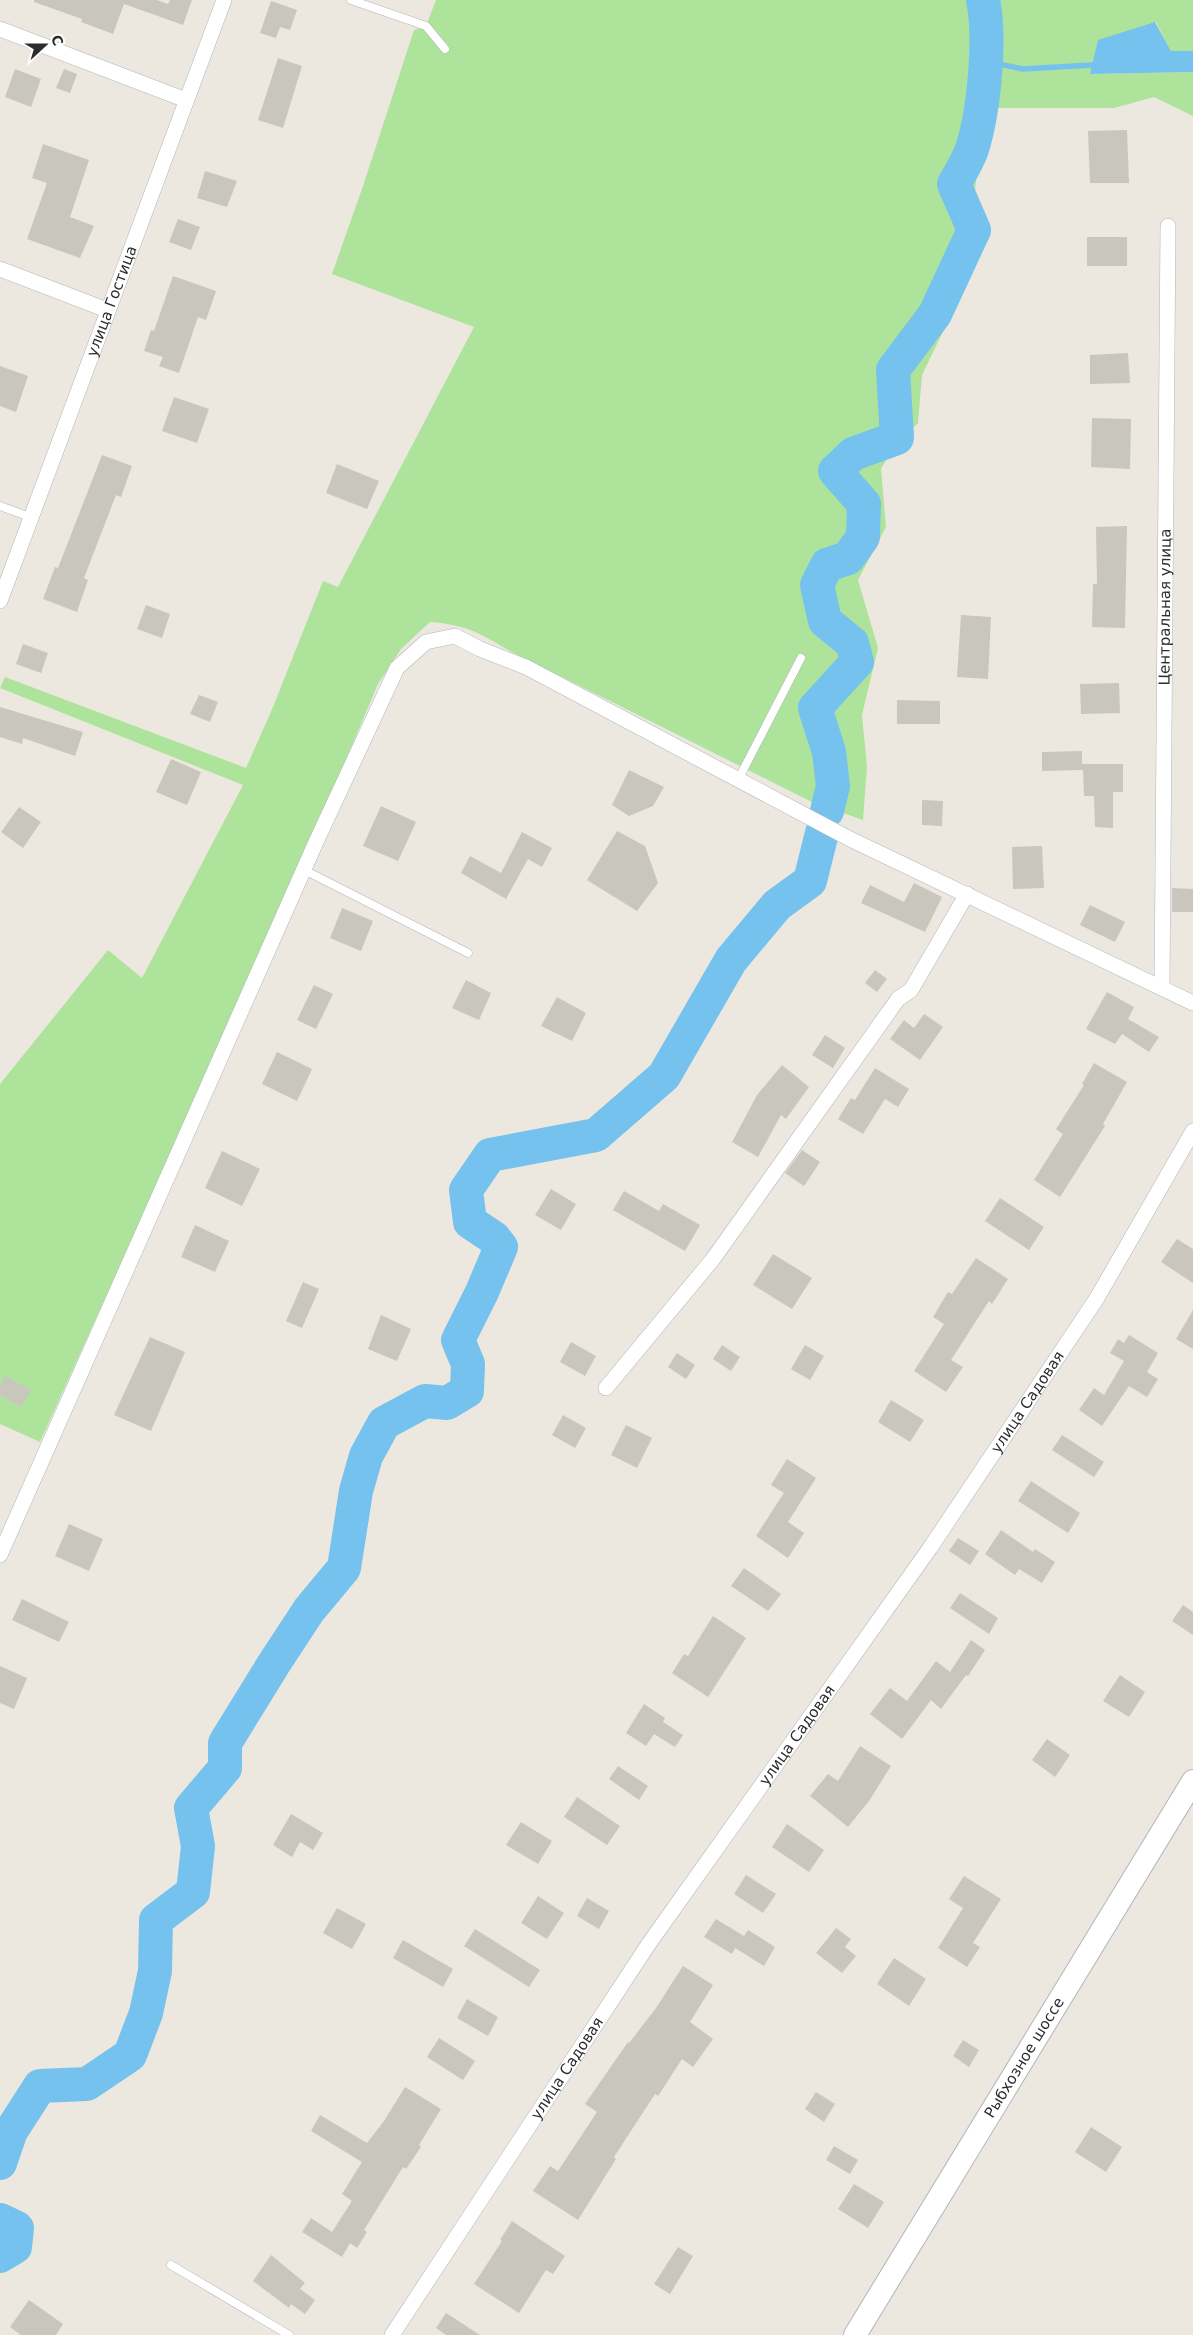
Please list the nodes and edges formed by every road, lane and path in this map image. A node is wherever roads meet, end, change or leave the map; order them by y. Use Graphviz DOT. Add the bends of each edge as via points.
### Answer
graph roads {
  1 [pos="224,0"];
  2 [pos="351,0"];
  3 [pos="0,29"];
  4 [pos="445,49"];
  5 [pos="186,100"];
  6 [pos="1168,226"];
  7 [pos="0,270"];
  8 [pos="107,310"];
  9 [pos="0,506"];
  10 [pos="30,517"];
  11 [pos="0,601"];
  12 [pos="801,658"];
  13 [pos="738,780"];
  14 [pos="304,870"];
  15 [pos="967,894"];
  16 [pos="468,953"];
  17 [pos="1162,988"];
  18 [pos="1193,1003"];
  19 [pos="1193,1131"];
  20 [pos="606,1388"];
  21 [pos="0,1554"];
  22 [pos="1193,1781"];
  23 [pos="172,2265"];
  24 [pos="290,2335"];
  25 [pos="392,2335"];
  26 [pos="855,2335"];
  1 -- 5 [label="street, улица Гостица"];
  2 -- 4 [label="lane" via="426,26"];
  3 -- 5 [label="street"];
  5 -- 8 [label="street, улица Гостица"];
  6 -- 17 [label="street, Центральная улица"];
  7 -- 8 [label="street"];
  8 -- 10 [label="street, улица Гостица"];
  9 -- 10 [label="lane"];
  10 -- 11 [label="street, улица Гостица"];
  12 -- 13 [label="lane"];
  13 -- 14 [label="street" via="526,667 455,636 426,642 397,668"];
  13 -- 15 [label="street" via="850,839"];
  14 -- 16 [label="lane"];
  14 -- 21 [label="street"];
  15 -- 17 [label="street"];
  15 -- 20 [label="street" via="911,990 898,998 713,1260"];
  17 -- 18 [label="street"];
  19 -- 25 [label="street, улица Садовая" via="1097,1298 941,1532 648,1945"];
  22 -- 26 [label="street, Рыбхозное шоссе"];
  23 -- 24 [label="lane"];
}
